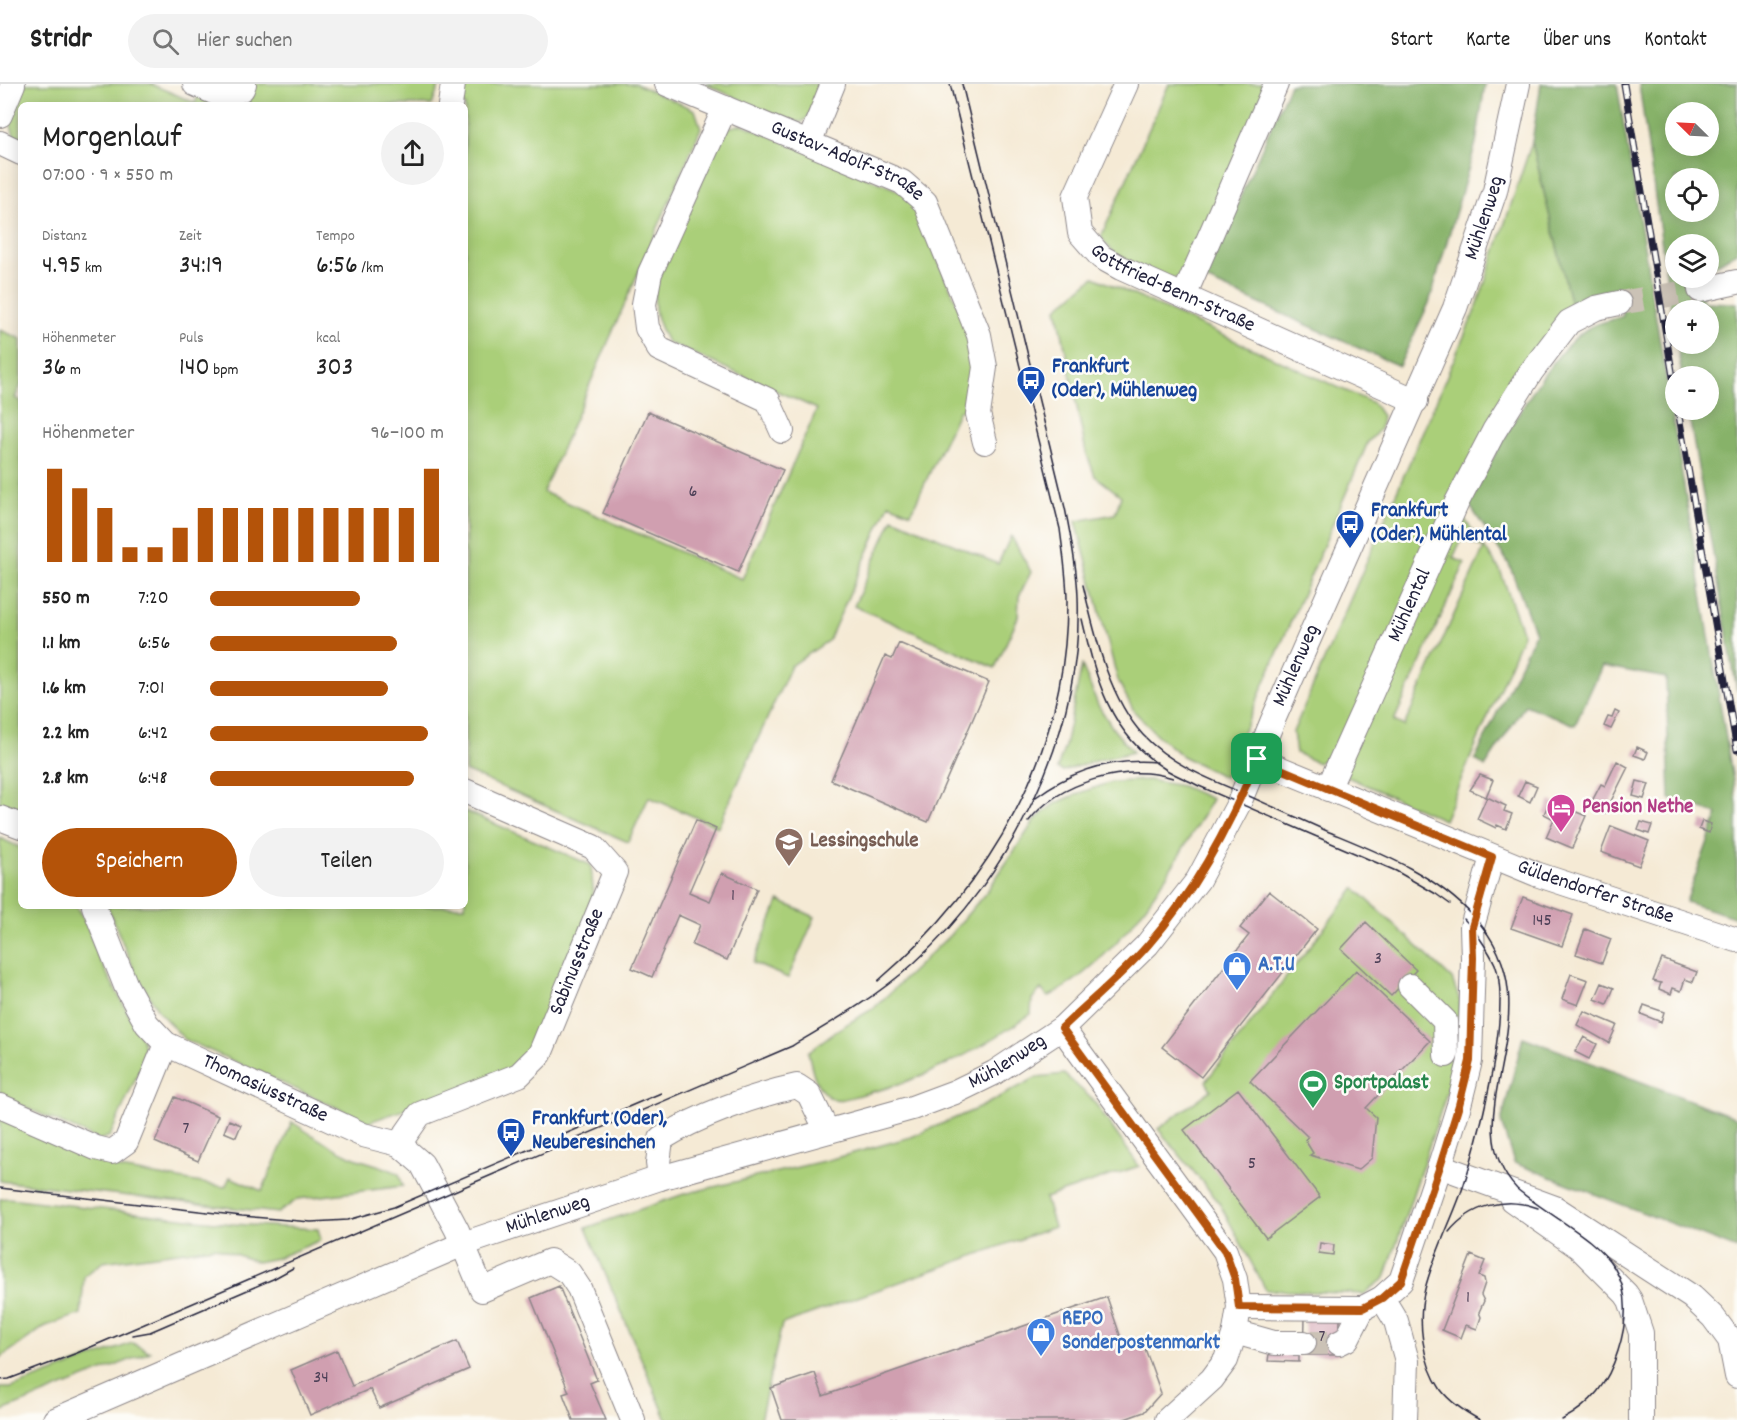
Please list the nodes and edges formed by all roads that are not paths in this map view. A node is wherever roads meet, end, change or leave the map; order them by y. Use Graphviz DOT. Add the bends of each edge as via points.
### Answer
graph roads {
  1 [pos="13,84"];
  2 [pos="195,84"];
  3 [pos="244,84"];
  4 [pos="453,84"];
  5 [pos="667,84"];
  6 [pos="833,84"];
  7 [pos="1126,84"];
  8 [pos="1276,84"];
  9 [pos="1518,84"];
  10 [pos="450,102"];
  11 [pos="725,108"];
  12 [pos="0,115"];
  13 [pos="0,143"];
  14 [pos="809,143"];
  15 [pos="18,152"];
  16 [pos="1737,282"];
  17 [pos="1700,290"];
  18 [pos="1184,296"];
  19 [pos="1619,303"];
  20 [pos="1416,401"];
  21 [pos="782,431"];
  22 [pos="985,442"];
  23 [pos="1257,759"];
  24 [pos="1328,789"];
  25 [pos="468,792"];
  26 [pos="0,818"];
  27 [pos="18,825"];
  28 [pos="1492,857"];
  29 [pos="95,909"];
  30 [pos="1737,940"];
  31 [pos="1410,986"];
  32 [pos="1062,1028"];
  33 [pos="166,1044"];
  34 [pos="1446,1055"];
  35 [pos="0,1106"];
  36 [pos="827,1131"];
  37 [pos="399,1144"];
  38 [pos="1440,1166"];
  39 [pos="660,1178"];
  40 [pos="1494,1186"];
  41 [pos="463,1244"];
  42 [pos="1239,1307"];
  43 [pos="1356,1321"];
  44 [pos="1235,1332"];
  45 [pos="1304,1337"];
  46 [pos="1737,1376"];
  47 [pos="55,1420"];
  48 [pos="633,1420"];
  49 [pos="1167,1420"];
  50 [pos="1405,1420"];
  51 [pos="1641,1420"];
  1 -- 12 [label="street"];
  2 -- 3 [label="street" via="225,97"];
  4 -- 10 [label="street"];
  5 -- 11 [label="street, Gustav-Adolf-Straße"];
  6 -- 14 [label="street"];
  7 -- 18 [label="street, Gottfried-Benn-Straße" via="1075,197 1080,232 1101,257"];
  8 -- 18 [label="street"];
  9 -- 20 [label="street, Mühlenweg" via="1495,191 1455,308"];
  11 -- 14 [label="street, Gustav-Adolf-Straße"];
  11 -- 21 [label="street" via="650,273 644,304 647,328 659,349 768,400"];
  13 -- 15 [label="street"];
  14 -- 22 [label="street, Gustav-Adolf-Straße" via="902,182 925,202 980,335 985,367 978,414"];
  16 -- 17 [label="street"];
  18 -- 20 [label="street, Gottfried-Benn-Straße"];
  19 -- 24 [label="street, Mühlental" via="1596,308 1569,322 1494,431 1457,502"];
  20 -- 23 [label="street, Mühlenweg"];
  23 -- 24 [label="street, Güldendorfer Straße"];
  23 -- 32 [label="street, Mühlenweg" via="1239,803 1198,880 1148,945"];
  24 -- 28 [label="street, Güldendorfer Straße"];
  25 -- 37 [label="street, Sabinusstraße" via="593,847 615,872 540,1054 519,1075 420,1114"];
  26 -- 27 [label="street"];
  28 -- 30 [label="street, Güldendorfer Straße"];
  28 -- 38 [label="street" via="1472,927 1470,1061"];
  29 -- 33 [label="street, Thomasiusstraße" via="126,986 147,1024"];
  31 -- 34 [label="street" via="1445,1021"];
  32 -- 36 [label="street, Mühlenweg" via="994,1073 955,1092"];
  32 -- 42 [label="street" via="1225,1251"];
  33 -- 35 [label="street" via="126,1142 112,1152"];
  33 -- 37 [label="street, Thomasiusstraße" via="363,1135"];
  36 -- 39 [label="street, Mühlenweg"];
  36 -- 39 [label="street" via="810,1094 797,1086 773,1092 694,1121 662,1139"];
  37 -- 41 [label="street, Thomasiusstraße" via="422,1164"];
  38 -- 40 [label="street"];
  38 -- 43 [label="street" via="1401,1281"];
  39 -- 41 [label="street, Mühlenweg"];
  40 -- 46 [label="street" via="1555,1208 1692,1297 1730,1340"];
  40 -- 51 [label="street" via="1580,1248 1630,1300 1641,1333"];
  41 -- 47 [label="street, Mühlenweg"];
  41 -- 48 [label="street, Thomasiusstraße" via="482,1290 550,1261 570,1273"];
  42 -- 43 [label="street"];
  42 -- 44 [label="street"];
  43 -- 50 [label="street" via="1396,1321 1407,1361"];
  44 -- 45 [label="street" via="1274,1343"];
  44 -- 49 [label="street" via="1226,1360 1212,1379"];
}
